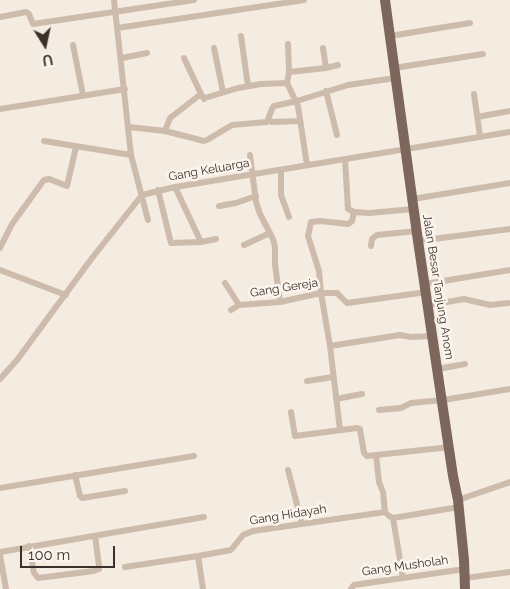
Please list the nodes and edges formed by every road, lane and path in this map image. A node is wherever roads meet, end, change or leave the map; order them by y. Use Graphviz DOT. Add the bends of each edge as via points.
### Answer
graph roads {
  1 [pos="114,0"];
  2 [pos="194,0"];
  3 [pos="304,0"];
  4 [pos="385,0"];
  5 [pos="116,12"];
  6 [pos="0,17"];
  7 [pos="470,22"];
  8 [pos="117,28"];
  9 [pos="241,36"];
  10 [pos="390,36"];
  11 [pos="288,44"];
  12 [pos="73,45"];
  13 [pos="214,48"];
  14 [pos="323,48"];
  15 [pos="147,54"];
  16 [pos="483,54"];
  17 [pos="122,58"];
  18 [pos="184,58"];
  19 [pos="338,65"];
  20 [pos="326,68"];
  21 [pos="289,72"];
  22 [pos="394,73"];
  23 [pos="287,83"];
  24 [pos="248,86"];
  25 [pos="125,89"];
  26 [pos="326,91"];
  27 [pos="223,92"];
  28 [pos="200,94"];
  29 [pos="474,94"];
  30 [pos="83,95"];
  31 [pos="297,101"];
  32 [pos="0,109"];
  33 [pos="510,112"];
  34 [pos="477,117"];
  35 [pos="300,121"];
  36 [pos="272,122"];
  37 [pos="129,127"];
  38 [pos="165,131"];
  39 [pos="510,132"];
  40 [pos="337,135"];
  41 [pos="480,136"];
  42 [pos="44,141"];
  43 [pos="76,147"];
  44 [pos="406,148"];
  45 [pos="131,155"];
  46 [pos="250,155"];
  47 [pos="345,159"];
  48 [pos="307,165"];
  49 [pos="281,170"];
  50 [pos="253,173"];
  51 [pos="510,184"];
  52 [pos="175,186"];
  53 [pos="158,190"];
  54 [pos="142,194"];
  55 [pos="256,196"];
  56 [pos="413,204"];
  57 [pos="219,206"];
  58 [pos="354,212"];
  59 [pos="289,217"];
  60 [pos="148,220"];
  61 [pos="510,229"];
  62 [pos="270,233"];
  63 [pos="417,236"];
  64 [pos="216,239"];
  65 [pos="201,242"];
  66 [pos="244,245"];
  67 [pos="371,246"];
  68 [pos="0,248"];
  69 [pos="0,270"];
  70 [pos="510,270"];
  71 [pos="225,283"];
  72 [pos="426,288"];
  73 [pos="321,294"];
  74 [pos="66,295"];
  75 [pos="280,302"];
  76 [pos="508,303"];
  77 [pos="239,305"];
  78 [pos="429,305"];
  79 [pos="231,310"];
  80 [pos="433,336"];
  81 [pos="330,346"];
  82 [pos="465,364"];
  83 [pos="438,369"];
  84 [pos="333,376"];
  85 [pos="0,379"];
  86 [pos="308,381"];
  87 [pos="510,389"];
  88 [pos="362,394"];
  89 [pos="336,399"];
  90 [pos="443,400"];
  91 [pos="379,410"];
  92 [pos="291,412"];
  93 [pos="340,430"];
  94 [pos="450,447"];
  95 [pos="376,455"];
  96 [pos="194,456"];
  97 [pos="288,470"];
  98 [pos="74,474"];
  99 [pos="510,482"];
  100 [pos="0,488"];
  101 [pos="125,491"];
  102 [pos="459,503"];
  103 [pos="385,512"];
  104 [pos="204,517"];
  105 [pos="392,518"];
  106 [pos="302,524"];
  107 [pos="95,536"];
  108 [pos="29,546"];
  109 [pos="0,553"];
  110 [pos="198,556"];
  111 [pos="125,567"];
  112 [pos="510,572"];
  113 [pos="465,573"];
  114 [pos="403,578"];
  115 [pos="6,589"];
  116 [pos="203,589"];
  117 [pos="351,589"];
  118 [pos="465,589"];
  1 -- 5 [label="street"];
  2 -- 5 [label="street"];
  3 -- 8 [label="street"];
  4 -- 10 [label="main road, Jalan Besar Tanjung Anom"];
  5 -- 6 [label="street" via="34,24 26,12"];
  5 -- 8 [label="street"];
  7 -- 10 [label="street"];
  8 -- 17 [label="street"];
  9 -- 24 [label="street"];
  10 -- 22 [label="main road, Jalan Besar Tanjung Anom"];
  11 -- 21 [label="street"];
  12 -- 30 [label="street"];
  13 -- 27 [label="street"];
  14 -- 20 [label="street"];
  15 -- 17 [label="street"];
  16 -- 22 [label="street"];
  17 -- 25 [label="street"];
  18 -- 28 [label="street"];
  19 -- 20 [label="street"];
  20 -- 21 [label="street"];
  21 -- 23 [label="street"];
  22 -- 26 [label="street"];
  22 -- 44 [label="main road, Jalan Besar Tanjung Anom"];
  23 -- 24 [label="street"];
  23 -- 31 [label="street"];
  24 -- 27 [label="street"];
  25 -- 30 [label="street"];
  25 -- 37 [label="street"];
  26 -- 31 [label="street"];
  26 -- 40 [label="street"];
  27 -- 28 [label="street" via="204,99"];
  28 -- 38 [label="street" via="170,118"];
  29 -- 34 [label="street"];
  30 -- 32 [label="street"];
  31 -- 35 [label="street"];
  31 -- 38 [label="street" via="272,107 267,122 232,125 204,141"];
  33 -- 34 [label="street"];
  34 -- 41 [label="street"];
  35 -- 36 [label="street"];
  35 -- 48 [label="street"];
  37 -- 38 [label="street"];
  37 -- 45 [label="street"];
  39 -- 41 [label="street, Gang Keluarga"];
  41 -- 44 [label="street, Gang Keluarga"];
  42 -- 43 [label="street"];
  43 -- 45 [label="street"];
  43 -- 68 [label="street" via="67,186 44,180 12,224"];
  44 -- 47 [label="street, Gang Keluarga"];
  44 -- 56 [label="main road, Jalan Besar Tanjung Anom"];
  45 -- 54 [label="street"];
  46 -- 50 [label="street"];
  47 -- 48 [label="street, Gang Keluarga"];
  47 -- 58 [label="street" via="347,206"];
  48 -- 49 [label="street, Gang Keluarga"];
  49 -- 50 [label="street, Gang Keluarga"];
  49 -- 59 [label="street" via="281,195"];
  50 -- 52 [label="street, Gang Keluarga"];
  50 -- 55 [label="street"];
  51 -- 56 [label="street"];
  52 -- 53 [label="street, Gang Keluarga"];
  52 -- 65 [label="street"];
  53 -- 54 [label="street, Gang Keluarga"];
  53 -- 65 [label="street" via="171,243"];
  54 -- 60 [label="street"];
  54 -- 74 [label="street"];
  55 -- 57 [label="street"];
  55 -- 62 [label="street" via="260,214"];
  56 -- 58 [label="street" via="369,213"];
  56 -- 63 [label="main road, Jalan Besar Tanjung Anom"];
  58 -- 73 [label="street" via="351,223 313,221 310,224 308,236 319,271"];
  61 -- 63 [label="street"];
  62 -- 66 [label="street"];
  62 -- 75 [label="street" via="275,246"];
  63 -- 67 [label="street" via="376,235"];
  63 -- 72 [label="main road, Jalan Besar Tanjung Anom"];
  64 -- 65 [label="street"];
  69 -- 74 [label="street"];
  70 -- 72 [label="street"];
  71 -- 77 [label="street"];
  72 -- 73 [label="street, Gang Gereja" via="347,303 337,293"];
  72 -- 78 [label="main road, Jalan Besar Tanjung Anom"];
  73 -- 75 [label="street, Gang Gereja"];
  73 -- 81 [label="street"];
  74 -- 85 [label="street"];
  75 -- 77 [label="street, Gang Gereja"];
  76 -- 78 [label="street" via="490,305 464,299"];
  77 -- 79 [label="street, Gang Gereja"];
  78 -- 80 [label="main road, Jalan Besar Tanjung Anom"];
  80 -- 81 [label="street" via="400,335"];
  80 -- 83 [label="main road, Jalan Besar Tanjung Anom"];
  81 -- 84 [label="street"];
  82 -- 83 [label="street"];
  83 -- 90 [label="main road, Jalan Besar Tanjung Anom"];
  84 -- 86 [label="street"];
  84 -- 89 [label="street"];
  87 -- 90 [label="street"];
  88 -- 89 [label="street"];
  89 -- 93 [label="street"];
  90 -- 91 [label="street"];
  90 -- 94 [label="main road, Jalan Besar Tanjung Anom"];
  92 -- 93 [label="street" via="295,436"];
  93 -- 95 [label="street" via="360,429 365,455"];
  94 -- 95 [label="street"];
  94 -- 102 [label="main road, Jalan Besar Tanjung Anom"];
  95 -- 103 [label="street"];
  96 -- 98 [label="street"];
  97 -- 106 [label="street"];
  98 -- 100 [label="street"];
  98 -- 101 [label="street" via="82,498"];
  99 -- 102 [label="street"];
  102 -- 105 [label="street"];
  102 -- 113 [label="main road, Jalan Besar Tanjung Anom"];
  103 -- 105 [label="street"];
  103 -- 106 [label="street, Gang Hidayah"];
  104 -- 107 [label="street"];
  105 -- 114 [label="street"];
  106 -- 110 [label="street, Gang Hidayah" via="246,532 231,550"];
  107 -- 108 [label="street"];
  107 -- 108 [label="street" via="99,569 94,571 38,578 34,574"];
  108 -- 109 [label="street"];
  109 -- 115 [label="street"];
  110 -- 111 [label="street, Gang Hidayah"];
  110 -- 116 [label="street"];
  112 -- 113 [label="street, Gang Musholah"];
  113 -- 114 [label="street, Gang Musholah"];
  113 -- 118 [label="main road, Jalan Besar Tanjung Anom"];
  114 -- 117 [label="street, Gang Musholah" via="354,585"];
}
